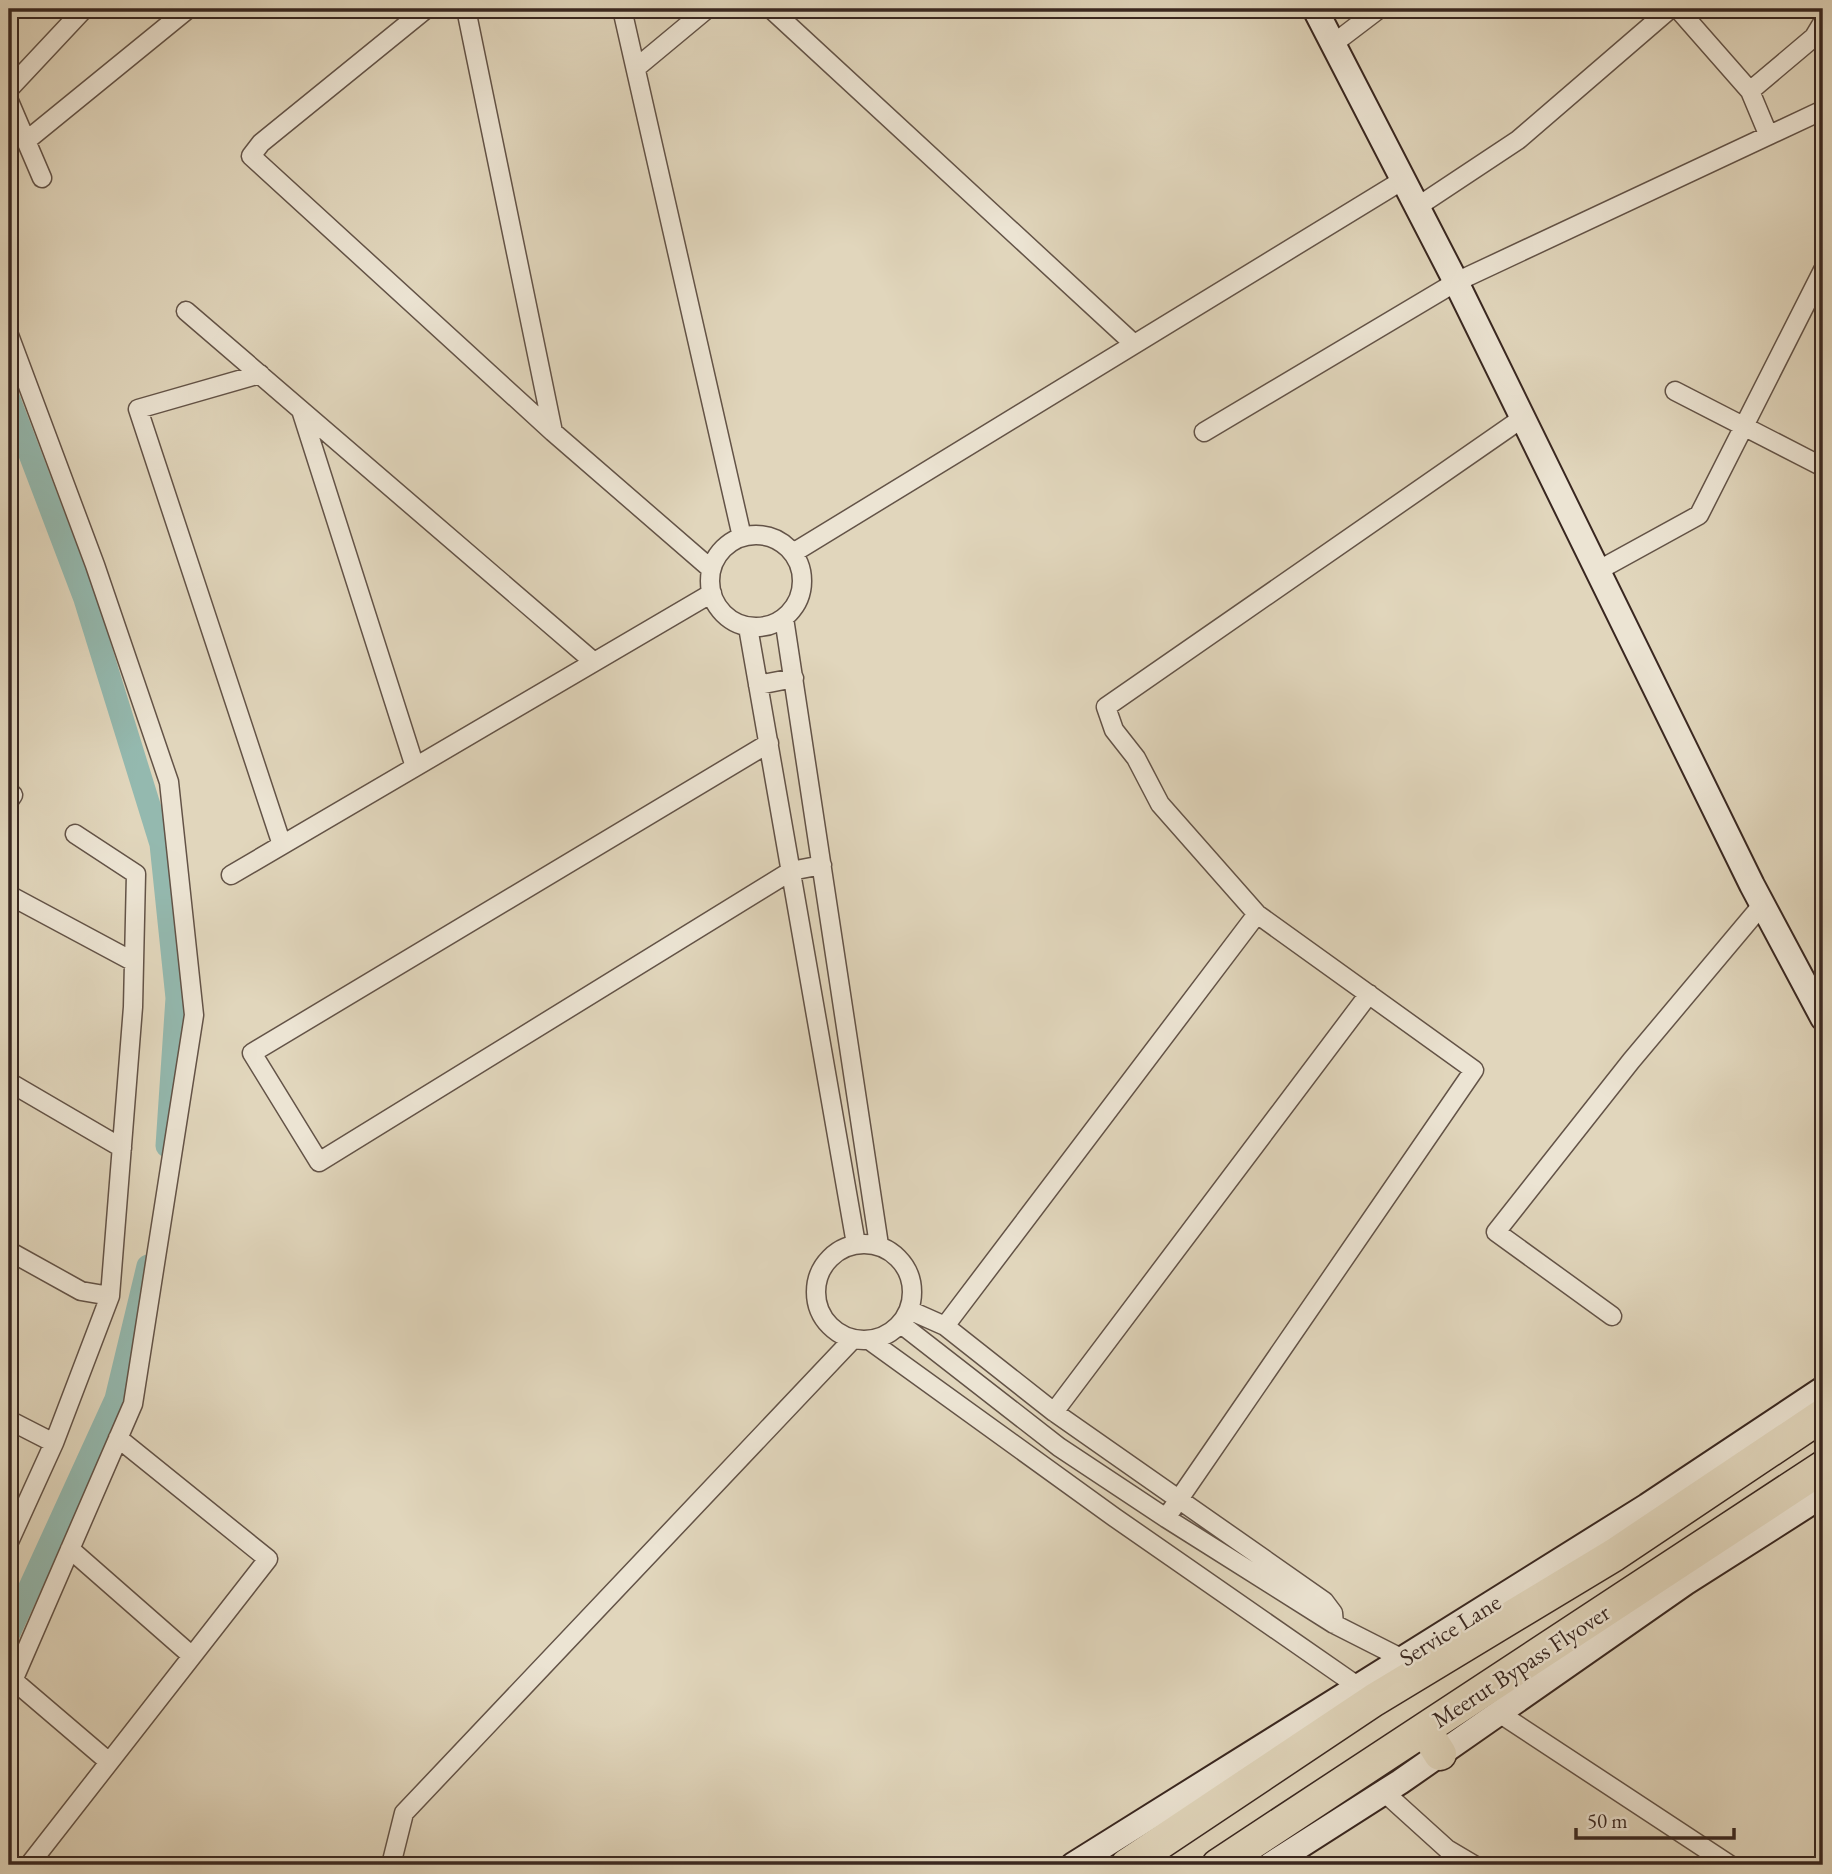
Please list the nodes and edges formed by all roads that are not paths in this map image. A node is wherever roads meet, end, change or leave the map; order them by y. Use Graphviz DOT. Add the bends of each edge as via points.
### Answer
graph roads {
  1 [pos="84,9"];
  2 [pos="188,9"];
  3 [pos="426,9"];
  4 [pos="466,9"];
  5 [pos="622,9"];
  6 [pos="707,9"];
  7 [pos="771,9"];
  8 [pos="1315,9"];
  9 [pos="1379,9"];
  10 [pos="1670,9"];
  11 [pos="1678,9"];
  12 [pos="1823,22"];
  13 [pos="1333,44"];
  14 [pos="636,68"];
  15 [pos="9,89"];
  16 [pos="1750,91"];
  17 [pos="9,101"];
  18 [pos="1823,110"];
  19 [pos="1768,134"];
  20 [pos="26,141"];
  21 [pos="42,178"];
  22 [pos="1403,180"];
  23 [pos="1417,207"];
  24 [pos="1823,270"];
  25 [pos="1457,282"];
  26 [pos="186,311"];
  27 [pos="9,335"];
  28 [pos="1134,344"];
  29 [pos="260,374"];
  30 [pos="1675,391"];
  31 [pos="302,410"];
  32 [pos="1524,417"];
  33 [pos="1742,427"];
  34 [pos="553,432"];
  35 [pos="1205,432"];
  36 [pos="1821,466"];
  37 [pos="742,537"];
  38 [pos="793,553"];
  39 [pos="711,569"];
  40 [pos="1600,570"];
  41 [pos="712,593"];
  42 [pos="784,618"];
  43 [pos="748,627"];
  44 [pos="594,662"];
  45 [pos="794,678"];
  46 [pos="758,685"];
  47 [pos="769,743"];
  48 [pos="415,767"];
  49 [pos="9,792"];
  50 [pos="9,801"];
  51 [pos="75,834"];
  52 [pos="282,845"];
  53 [pos="822,865"];
  54 [pos="790,871"];
  55 [pos="231,875"];
  56 [pos="9,895"];
  57 [pos="1762,905"];
  58 [pos="1257,914"];
  59 [pos="836,959"];
  60 [pos="134,962"];
  61 [pos="806,962"];
  62 [pos="1368,994"];
  63 [pos="1823,1018"];
  64 [pos="853,1072"];
  65 [pos="826,1076"];
  66 [pos="9,1082"];
  67 [pos="122,1148"];
  68 [pos="856,1244"];
  69 [pos="879,1245"];
  70 [pos="9,1251"];
  71 [pos="110,1296"];
  72 [pos="1612,1316"];
  73 [pos="905,1317"];
  74 [pos="945,1326"];
  75 [pos="861,1339"];
  76 [pos="1823,1388"];
  77 [pos="1054,1412"];
  78 [pos="1823,1415"];
  79 [pos="9,1420"];
  80 [pos="118,1438"];
  81 [pos="54,1443"];
  82 [pos="1059,1447"];
  83 [pos="1044,1466"];
  84 [pos="1823,1467"];
  85 [pos="1130,1494"];
  86 [pos="1823,1495"];
  87 [pos="1179,1500"];
  88 [pos="1114,1517"];
  89 [pos="1166,1518"];
  90 [pos="9,1542"];
  91 [pos="70,1549"];
  92 [pos="1334,1624"];
  93 [pos="192,1656"];
  94 [pos="1409,1667"];
  95 [pos="11,1685"];
  96 [pos="1367,1693"];
  97 [pos="1499,1713"];
  98 [pos="1432,1742"];
  99 [pos="109,1762"];
  100 [pos="1384,1792"];
  101 [pos="29,1865"];
  102 [pos="391,1865"];
  103 [pos="1073,1865"];
  104 [pos="1127,1865"];
  105 [pos="1218,1865"];
  106 [pos="1270,1865"];
  107 [pos="1474,1865"];
  108 [pos="1730,1865"];
  1 -- 15 [label="street"];
  2 -- 20 [label="street"];
  3 -- 34 [label="street" via="251,156"];
  4 -- 34 [label="street"];
  5 -- 14 [label="street"];
  6 -- 14 [label="street"];
  7 -- 28 [label="street"];
  8 -- 13 [label="street"];
  9 -- 13 [label="street"];
  10 -- 23 [label="street" via="1518,140"];
  11 -- 16 [label="street"];
  12 -- 16 [label="street" via="1814,37"];
  13 -- 22 [label="street"];
  14 -- 37 [label="street"];
  16 -- 19 [label="street"];
  17 -- 20 [label="street"];
  18 -- 19 [label="street"];
  19 -- 25 [label="street"];
  20 -- 21 [label="street"];
  22 -- 23 [label="street"];
  22 -- 28 [label="street"];
  23 -- 25 [label="street"];
  24 -- 33 [label="street"];
  25 -- 32 [label="street"];
  25 -- 35 [label="street"];
  26 -- 29 [label="street"];
  27 -- 80 [label="street" via="169,782 194,1015 133,1404"];
  28 -- 38 [label="street"];
  29 -- 31 [label="street"];
  29 -- 52 [label="street" via="138,409"];
  30 -- 33 [label="street"];
  31 -- 44 [label="street"];
  31 -- 48 [label="street"];
  32 -- 40 [label="street"];
  32 -- 58 [label="street" via="1106,707 1114,730 1136,758 1160,804"];
  33 -- 36 [label="street"];
  33 -- 40 [label="street" via="1699,515"];
  34 -- 39 [label="street"];
  37 -- 38 [label="street" via="770,537"];
  37 -- 39 [label="street" via="728,544"];
  38 -- 42 [label="street" via="803,580 801,594"];
  39 -- 41 [label="street"];
  40 -- 57 [label="street"];
  41 -- 43 [label="street" via="722,612"];
  41 -- 44 [label="street"];
  42 -- 43 [label="street"];
  42 -- 45 [label="street"];
  43 -- 46 [label="street"];
  44 -- 48 [label="street"];
  45 -- 46 [label="street"];
  45 -- 53 [label="street"];
  46 -- 47 [label="street"];
  47 -- 54 [label="street"];
  47 -- 54 [label="street" via="252,1053 319,1162"];
  48 -- 52 [label="street"];
  49 -- 50 [label="street" via="13,794"];
  51 -- 60 [label="street" via="136,874"];
  52 -- 55 [label="street"];
  53 -- 54 [label="street"];
  53 -- 59 [label="street"];
  54 -- 61 [label="street"];
  56 -- 60 [label="street"];
  57 -- 63 [label="street"];
  57 -- 72 [label="street" via="1496,1232"];
  58 -- 62 [label="street"];
  58 -- 74 [label="street"];
  59 -- 61 [label="street"];
  59 -- 64 [label="street"];
  60 -- 67 [label="street"];
  61 -- 65 [label="street"];
  62 -- 77 [label="street"];
  62 -- 87 [label="street" via="1474,1070"];
  64 -- 65 [label="street"];
  64 -- 69 [label="street"];
  65 -- 68 [label="street"];
  66 -- 67 [label="street"];
  67 -- 71 [label="street"];
  68 -- 69 [label="street"];
  68 -- 75 [label="street" via="835,1252 825,1262 815,1290 825,1321 838,1332"];
  69 -- 73 [label="street" via="893,1253 911,1278 913,1294"];
  70 -- 71 [label="street" via="80,1291"];
  71 -- 81 [label="street"];
  73 -- 74 [label="street"];
  73 -- 75 [label="street" via="881,1337"];
  73 -- 82 [label="street"];
  74 -- 77 [label="street"];
  75 -- 83 [label="street"];
  75 -- 102 [label="street" via="404,1814"];
  76 -- 94 [label="street, Service Lane"];
  77 -- 87 [label="street"];
  78 -- 94 [label="highway, Meerut Bypass Flyover" via="1632,1543"];
  79 -- 81 [label="street"];
  80 -- 91 [label="street"];
  80 -- 93 [label="street" via="268,1559"];
  81 -- 90 [label="street"];
  82 -- 83 [label="street"];
  82 -- 85 [label="street"];
  83 -- 88 [label="street"];
  84 -- 98 [label="highway, Meerut Bypass Flyover" via="1646,1584"];
  85 -- 88 [label="street"];
  85 -- 89 [label="street"];
  86 -- 97 [label="street" via="1685,1583"];
  87 -- 89 [label="street"];
  87 -- 92 [label="street" via="1324,1601"];
  88 -- 96 [label="street"];
  89 -- 92 [label="street"];
  91 -- 93 [label="street"];
  91 -- 95 [label="street"];
  92 -- 94 [label="street"];
  93 -- 99 [label="street"];
  94 -- 96 [label="highway, Meerut Bypass Flyover"];
  95 -- 99 [label="street"];
  96 -- 103 [label="street"];
  96 -- 104 [label="highway"];
  97 -- 98 [label="street"];
  97 -- 108 [label="street"];
  98 -- 100 [label="street"];
  98 -- 105 [label="highway, Meerut Bypass Flyover"];
  99 -- 101 [label="street"];
  100 -- 106 [label="street"];
  100 -- 107 [label="street" via="1447,1849"];
}
